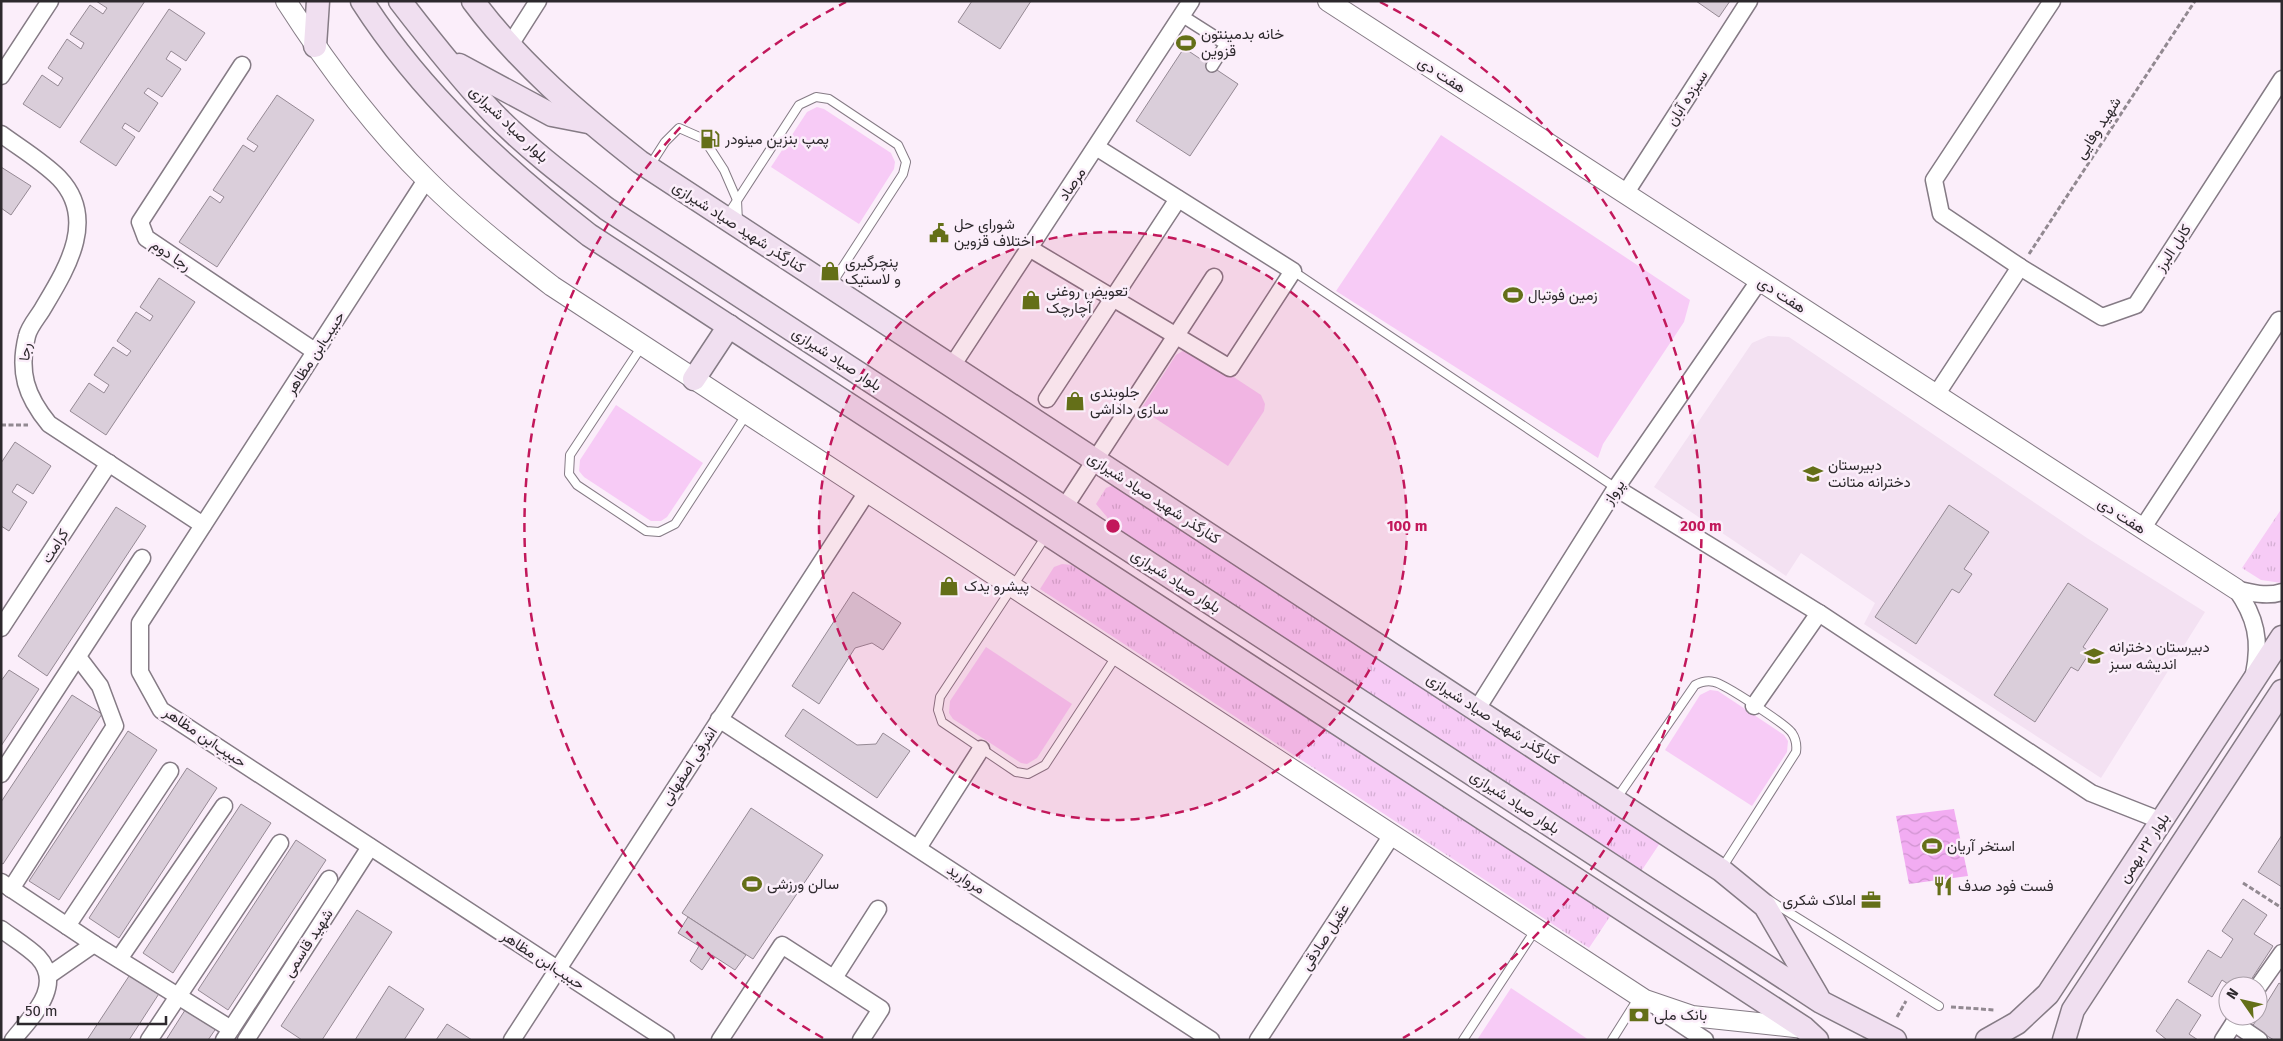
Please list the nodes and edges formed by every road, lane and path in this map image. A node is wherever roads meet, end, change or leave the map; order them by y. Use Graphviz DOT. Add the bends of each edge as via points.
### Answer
graph roads {
  1 [pos="50,1"];
  2 [pos="286,1"];
  3 [pos="318,1"];
  4 [pos="362,1"];
  5 [pos="400,1"];
  6 [pos="472,1"];
  7 [pos="538,1"];
  8 [pos="1191,1"];
  9 [pos="1328,1"];
  10 [pos="1749,1"];
  11 [pos="2052,1"];
  12 [pos="2195,1"];
  13 [pos="1182,16"];
  14 [pos="510,45"];
  15 [pos="315,46"];
  16 [pos="441,54"];
  17 [pos="242,65"];
  18 [pos="1212,66"];
  19 [pos="1,76"];
  20 [pos="2282,79"];
  21 [pos="589,123"];
  22 [pos="1,134"];
  23 [pos="1096,147"];
  24 [pos="648,168"];
  25 [pos="426,180"];
  26 [pos="1625,194"];
  27 [pos="1178,199"];
  28 [pos="734,215"];
  29 [pos="1029,248"];
  30 [pos="2020,267"];
  31 [pos="1293,271"];
  32 [pos="1214,278"];
  33 [pos="1759,281"];
  34 [pos="830,286"];
  35 [pos="1113,298"];
  36 [pos="2280,320"];
  37 [pos="729,326"];
  38 [pos="1175,335"];
  39 [pos="642,346"];
  40 [pos="316,352"];
  41 [pos="952,366"];
  42 [pos="694,379"];
  43 [pos="1936,395"];
  44 [pos="1047,399"];
  45 [pos="747,414"];
  46 [pos="1096,460"];
  47 [pos="109,464"];
  48 [pos="1616,488"];
  49 [pos="867,492"];
  50 [pos="1064,508"];
  51 [pos="203,526"];
  52 [pos="2142,529"];
  53 [pos="1047,534"];
  54 [pos="142,558"];
  55 [pos="1012,587"];
  56 [pos="2236,589"];
  57 [pos="2282,592"];
  58 [pos="1819,613"];
  59 [pos="1,628"];
  60 [pos="2282,637"];
  61 [pos="1117,655"];
  62 [pos="78,657"];
  63 [pos="2252,683"];
  64 [pos="2282,691"];
  65 [pos="1754,706"];
  66 [pos="1478,709"];
  67 [pos="719,719"];
  68 [pos="981,749"];
  69 [pos="170,771"];
  70 [pos="1,774"];
  71 [pos="1616,800"];
  72 [pos="224,806"];
  73 [pos="2162,821"];
  74 [pos="1392,835"];
  75 [pos="280,844"];
  76 [pos="370,847"];
  77 [pos="918,848"];
  78 [pos="1721,870"];
  79 [pos="329,879"];
  80 [pos="2243,883"];
  81 [pos="6,885"];
  82 [pos="2282,908"];
  83 [pos="878,909"];
  84 [pos="67,926"];
  85 [pos="1,929"];
  86 [pos="1536,929"];
  87 [pos="94,944"];
  88 [pos="2282,952"];
  89 [pos="119,959"];
  90 [pos="557,969"];
  91 [pos="48,976"];
  92 [pos="2266,976"];
  93 [pos="834,978"];
  94 [pos="1913,990"];
  95 [pos="178,996"];
  96 [pos="1643,998"];
  97 [pos="1821,1002"];
  98 [pos="1939,1006"];
  99 [pos="2232,1026"];
  100 [pos="2243,1026"];
  101 [pos="227,1034"];
  102 [pos="1810,1034"];
  103 [pos="250,1038"];
  104 [pos="1891,1038"];
  105 [pos="13,1040"];
  106 [pos="149,1040"];
  107 [pos="512,1040"];
  108 [pos="666,1040"];
  109 [pos="720,1040"];
  110 [pos="861,1040"];
  111 [pos="1211,1040"];
  112 [pos="1258,1040"];
  113 [pos="1463,1040"];
  114 [pos="1612,1040"];
  115 [pos="1705,1040"];
  116 [pos="1987,1040"];
  117 [pos="2064,1040"];
  118 [pos="2223,1040"];
  119 [pos="2259,1040"];
  1 -- 19 [label="street"];
  2 -- 15 [label="street"];
  3 -- 15 [label="main road"];
  4 -- 37 [label="main road, بلوار صیاد شیرازی" via="423,81 472,135 532,191 588,235"];
  5 -- 16 [label="main road, بلوار صیاد شیرازی"];
  6 -- 14 [label="main road, کنارگذر شهید صیاد شیرازی"];
  7 -- 14 [label="street"];
  8 -- 13 [label="street, مرصاد"];
  9 -- 26 [label="street, هفت دی"];
  10 -- 26 [label="street, سیزده آبان"];
  11 -- 30 [label="street, کابل البرز" via="1934,180 1941,214"];
  12 -- 30 [label="path, شهید وفایی"];
  13 -- 18 [label="street" via="1226,44"];
  13 -- 23 [label="street, مرصاد"];
  14 -- 21 [label="main road, کنارگذر شهید صیاد شیرازی"];
  15 -- 25 [label="street" via="368,115"];
  16 -- 21 [label="main road" via="552,115"];
  16 -- 50 [label="main road, بلوار صیاد شیرازی" via="494,114 607,209"];
  17 -- 40 [label="street, رجا دوم" via="140,222 146,238"];
  20 -- 30 [label="street, کابل البرز" via="2136,305 2102,317"];
  21 -- 24 [label="main road, کنارگذر شهید صیاد شیرازی"];
  22 -- 47 [label="street, رجا" via="60,179 78,218 76,242 68,264 27,334 24,382 33,406 48,424"];
  23 -- 27 [label="street"];
  23 -- 29 [label="street, مرصاد"];
  24 -- 28 [label="main road, کنارگذر شهید صیاد شیرازی"];
  24 -- 28 [label="lane" via="679,128 704,139 724,170"];
  25 -- 39 [label="street" via="491,239 552,286"];
  25 -- 40 [label="street, حبیب‌ابن مظاهر"];
  26 -- 33 [label="street, هفت دی"];
  27 -- 31 [label="street"];
  27 -- 35 [label="street"];
  28 -- 34 [label="main road, کنارگذر شهید صیاد شیرازی"];
  28 -- 34 [label="lane" via="799,106 810,98 829,99 898,145 906,162 903,174"];
  29 -- 35 [label="street"];
  29 -- 41 [label="street, مرصاد"];
  30 -- 43 [label="street"];
  31 -- 38 [label="street" via="1230,368"];
  31 -- 48 [label="lane"];
  32 -- 38 [label="street"];
  33 -- 43 [label="street, هفت دی"];
  33 -- 48 [label="street, پرواز"];
  34 -- 41 [label="main road, کنارگذر شهید صیاد شیرازی"];
  35 -- 38 [label="street"];
  35 -- 44 [label="street"];
  36 -- 52 [label="street"];
  37 -- 42 [label="main road"];
  37 -- 53 [label="main road, بلوار صیاد شیرازی"];
  38 -- 46 [label="street"];
  39 -- 42 [label="street"];
  39 -- 45 [label="lane" via="570,455 569,474 577,485 646,530 664,531 675,524"];
  40 -- 51 [label="street, حبیب‌ابن مظاهر"];
  41 -- 46 [label="main road, کنارگذر شهید صیاد شیرازی"];
  42 -- 45 [label="street"];
  43 -- 52 [label="street, هفت دی"];
  45 -- 49 [label="street"];
  46 -- 50 [label="street"];
  46 -- 66 [label="main road, کنارگذر شهید صیاد شیرازی"];
  47 -- 51 [label="street, رجا"];
  47 -- 59 [label="street, کرامت"];
  48 -- 58 [label="street"];
  48 -- 66 [label="street, پرواز"];
  49 -- 55 [label="street"];
  49 -- 67 [label="street, اشرفی اصفهانی"];
  50 -- 97 [label="main road, بلوار صیاد شیرازی"];
  51 -- 76 [label="street, حبیب‌ابن مظاهر" via="140,622 140,672 161,710"];
  52 -- 56 [label="street, هفت دی"];
  53 -- 55 [label="lane"];
  53 -- 102 [label="main road, بلوار صیاد شیرازی"];
  54 -- 62 [label="street"];
  55 -- 61 [label="street"];
  55 -- 68 [label="lane" via="938,703 940,716 947,727"];
  56 -- 57 [label="street" via="2256,594"];
  56 -- 63 [label="street" via="2247,605 2255,627 2259,652"];
  58 -- 65 [label="street"];
  58 -- 73 [label="street" via="2091,793"];
  60 -- 63 [label="main road, بلوار ۲۲ بهمن"];
  61 -- 68 [label="lane" via="1040,769 1028,774 1016,772"];
  61 -- 74 [label="street"];
  62 -- 70 [label="street"];
  62 -- 81 [label="street" via="100,686 114,726"];
  63 -- 73 [label="main road, بلوار ۲۲ بهمن"];
  64 -- 117 [label="main road, بلوار ۲۲ بهمن" via="2073,1010"];
  65 -- 71 [label="lane" via="1720,684 1707,681 1695,686"];
  65 -- 78 [label="lane" via="1789,729 1796,740 1796,752"];
  66 -- 71 [label="main road, کنارگذر شهید صیاد شیرازی"];
  67 -- 77 [label="street, مروارید"];
  67 -- 90 [label="street, اشرفی اصفهانی"];
  68 -- 77 [label="street"];
  69 -- 84 [label="street"];
  71 -- 78 [label="main road, کنارگذر شهید صیاد شیرازی"];
  72 -- 89 [label="street"];
  73 -- 116 [label="main road, بلوار ۲۲ بهمن" via="2048,994 2017,1023"];
  74 -- 86 [label="street"];
  74 -- 112 [label="street, عقیل صادقی"];
  75 -- 95 [label="street"];
  76 -- 90 [label="street, حبیب‌ابن مظاهر"];
  76 -- 103 [label="street, شهید قاسمی"];
  77 -- 111 [label="street, مروارید"];
  78 -- 94 [label="lane"];
  78 -- 97 [label="main road, کنارگذر شهید صیاد شیرازی" via="1765,906"];
  79 -- 101 [label="street"];
  80 -- 82 [label="path"];
  81 -- 84 [label="street"];
  83 -- 93 [label="street"];
  84 -- 87 [label="street"];
  85 -- 91 [label="street" via="38,957"];
  86 -- 96 [label="street"];
  86 -- 113 [label="lane"];
  87 -- 89 [label="street"];
  87 -- 91 [label="street"];
  88 -- 92 [label="street"];
  89 -- 95 [label="street"];
  90 -- 107 [label="street, اشرفی اصفهانی"];
  90 -- 108 [label="street, حبیب‌ابن مظاهر"];
  91 -- 105 [label="street" via="46,995"];
  93 -- 109 [label="street" via="782,944"];
  93 -- 110 [label="street" via="881,1008"];
  94 -- 98 [label="lane"];
  94 -- 104 [label="path"];
  95 -- 101 [label="street"];
  95 -- 106 [label="street"];
  96 -- 102 [label="street" via="1692,1016"];
  96 -- 114 [label="lane"];
  96 -- 115 [label="street"];
  97 -- 104 [label="main road, بلوار صیاد شیرازی"];
  99 -- 118 [label="street"];
  100 -- 119 [label="street"];
}
